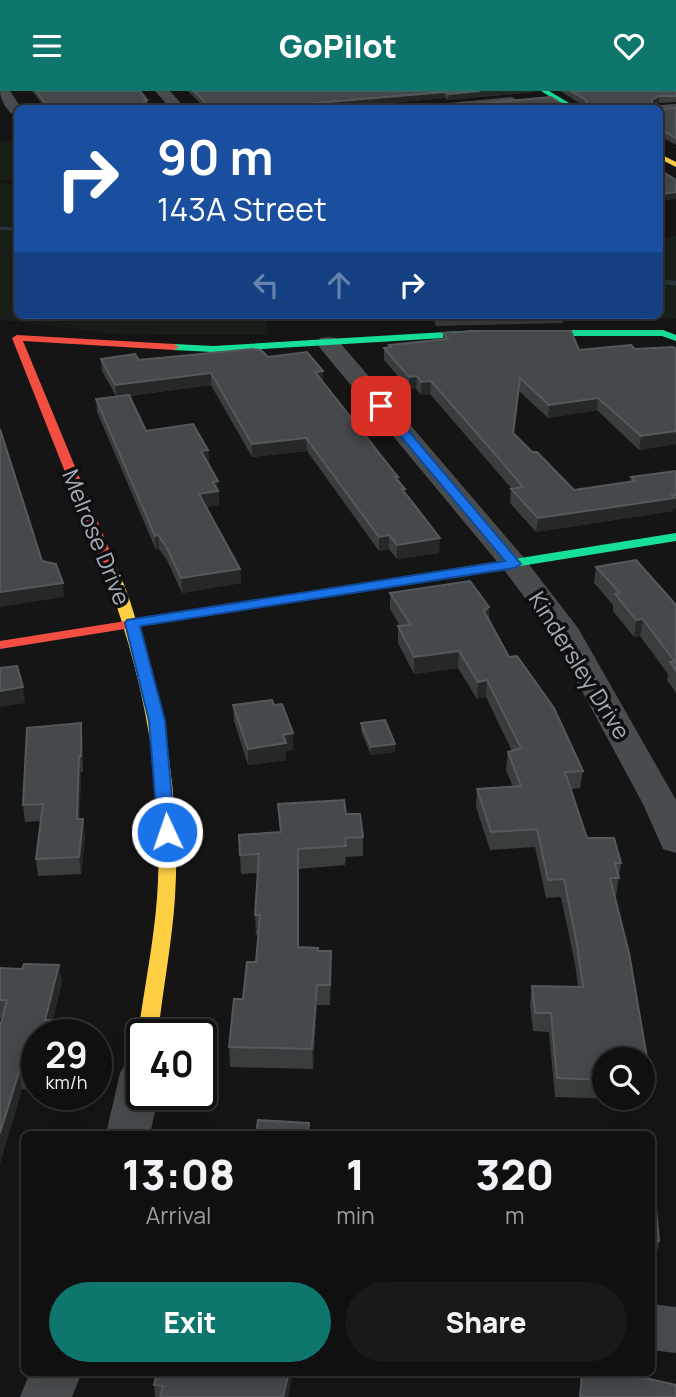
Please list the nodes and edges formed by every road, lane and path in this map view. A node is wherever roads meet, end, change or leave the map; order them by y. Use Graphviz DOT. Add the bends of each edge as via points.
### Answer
graph roads {
  1 [pos="3,91"];
  2 [pos="162,91"];
  3 [pos="550,94"];
  4 [pos="175,105"];
  5 [pos="454,105"];
  6 [pos="569,105"];
  7 [pos="14,107"];
  8 [pos="670,336"];
  9 [pos="328,343"];
  10 [pos="676,537"];
  11 [pos="514,564"];
  12 [pos="132,623"];
  13 [pos="0,645"];
  14 [pos="676,841"];
  15 [pos="150,1019"];
  16 [pos="134,1110"];
  17 [pos="129,1131"];
  18 [pos="655,1327"];
  19 [pos="676,1330"];
  20 [pos="54,1376"];
  21 [pos="46,1397"];
  1 -- 7 [label="street"];
  2 -- 4 [label="street"];
  3 -- 5 [label="street"];
  3 -- 6 [label="street"];
  8 -- 9 [label="street" via="478,333"];
  9 -- 11 [label="street, Kindersley Drive"];
  9 -- 12 [label="street, Melrose Drive" via="213,349 17,338"];
  10 -- 11 [label="street"];
  11 -- 12 [label="street"];
  11 -- 14 [label="street, Kindersley Drive" via="563,628 600,690"];
  12 -- 13 [label="street"];
  12 -- 15 [label="street, Melrose Drive" via="157,721 166,808 167,881"];
  16 -- 17 [label="street"];
  18 -- 19 [label="street"];
  20 -- 21 [label="street"];
}
